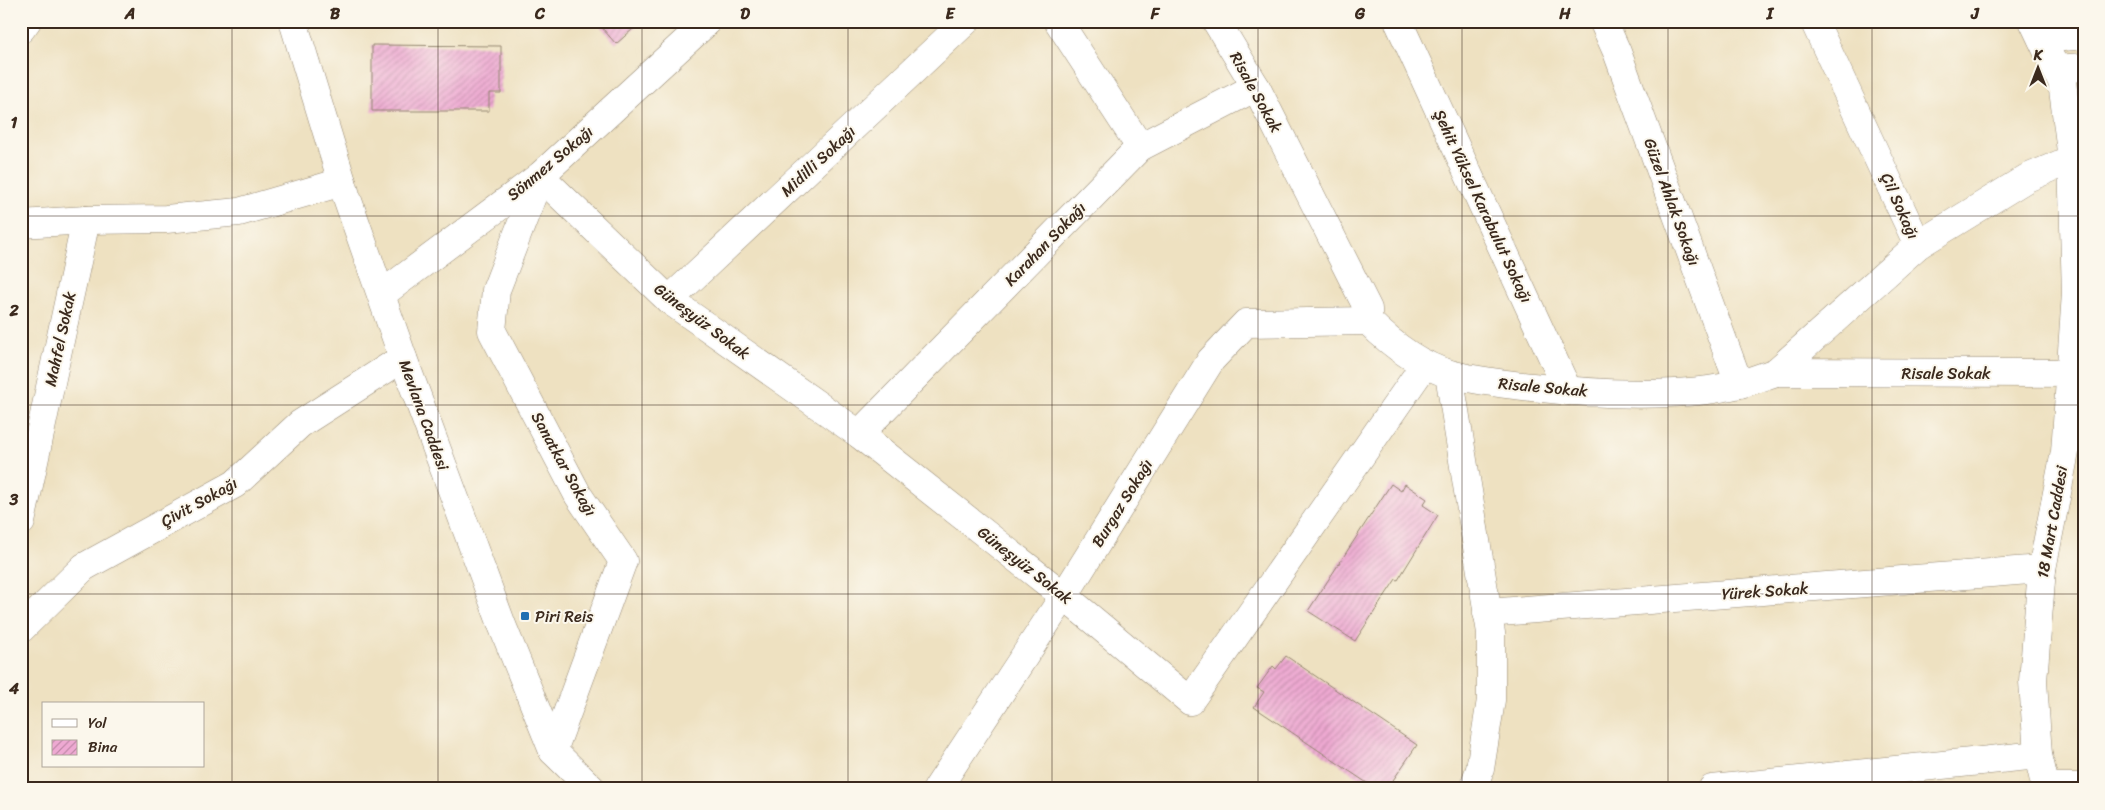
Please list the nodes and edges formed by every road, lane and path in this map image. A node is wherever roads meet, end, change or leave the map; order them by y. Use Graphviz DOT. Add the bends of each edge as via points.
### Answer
graph roads {
  1 [pos="27,21"];
  2 [pos="293,21"];
  3 [pos="708,21"];
  4 [pos="966,21"];
  5 [pos="1058,21"];
  6 [pos="1216,21"];
  7 [pos="1398,21"];
  8 [pos="1603,21"];
  9 [pos="1814,21"];
  10 [pos="21,29"];
  11 [pos="2038,30"];
  12 [pos="2084,35"];
  13 [pos="2084,67"];
  14 [pos="2056,69"];
  15 [pos="1256,87"];
  16 [pos="1140,148"];
  17 [pos="2076,172"];
  18 [pos="540,176"];
  19 [pos="342,182"];
  20 [pos="86,220"];
  21 [pos="21,224"];
  22 [pos="1918,245"];
  23 [pos="382,294"];
  24 [pos="669,300"];
  25 [pos="1368,321"];
  26 [pos="2079,327"];
  27 [pos="403,358"];
  28 [pos="1437,369"];
  29 [pos="1776,372"];
  30 [pos="2072,373"];
  31 [pos="1739,384"];
  32 [pos="1568,391"];
  33 [pos="859,434"];
  34 [pos="21,522"];
  35 [pos="2042,569"];
  36 [pos="1064,596"];
  37 [pos="1487,613"];
  38 [pos="21,629"];
  39 [pos="553,751"];
  40 [pos="2038,755"];
  41 [pos="2084,787"];
  42 [pos="1726,788"];
  43 [pos="2046,788"];
  44 [pos="592,789"];
  45 [pos="937,789"];
  46 [pos="1473,789"];
  1 -- 10 [label="street"];
  2 -- 19 [label="street, Mevlana Caddesi"];
  3 -- 18 [label="street, Sönmez Sokağı"];
  4 -- 24 [label="street, Midilli Sokağı"];
  5 -- 16 [label="street"];
  6 -- 15 [label="street, Risale Sokak"];
  7 -- 32 [label="street, Şehit Yüksel Karabulut Sokağı"];
  8 -- 31 [label="street, Güzel Ahlak Sokağı"];
  9 -- 22 [label="street, Çil Sokağı"];
  11 -- 12 [label="street"];
  11 -- 14 [label="street, 18 Mart Caddesi"];
  13 -- 14 [label="street"];
  14 -- 17 [label="street, 18 Mart Caddesi" via="2062,82"];
  15 -- 16 [label="street, Karahan Sokağı"];
  15 -- 25 [label="street, Risale Sokak" via="1368,309"];
  16 -- 33 [label="street, Karahan Sokağı"];
  17 -- 22 [label="street" via="2027,178"];
  17 -- 26 [label="street, 18 Mart Caddesi"];
  18 -- 23 [label="street, Sönmez Sokağı"];
  18 -- 24 [label="street, Güneşyüz Sokak"];
  18 -- 39 [label="street, Sanatkar Sokağı" via="496,290 492,331 578,495 624,561"];
  19 -- 20 [label="street" via="239,212"];
  19 -- 23 [label="street, Mevlana Caddesi"];
  20 -- 21 [label="street"];
  20 -- 34 [label="street, Mahfel Sokak"];
  22 -- 29 [label="street, Çil Sokağı"];
  23 -- 27 [label="street, Mevlana Caddesi"];
  24 -- 33 [label="street, Güneşyüz Sokak"];
  25 -- 28 [label="street, Risale Sokak" via="1391,343"];
  25 -- 36 [label="street, Burgaz Sokağı" via="1246,323 1210,360"];
  26 -- 30 [label="street, 18 Mart Caddesi"];
  27 -- 38 [label="street, Çivit Sokağı" via="300,424 235,484 84,567"];
  27 -- 39 [label="street, Mevlana Caddesi" via="498,616"];
  28 -- 32 [label="street, Risale Sokak" via="1496,383"];
  28 -- 36 [label="street, Güneşyüz Sokak" via="1190,701"];
  28 -- 37 [label="street"];
  29 -- 30 [label="street, Risale Sokak"];
  29 -- 31 [label="street, Risale Sokak"];
  30 -- 35 [label="street, 18 Mart Caddesi" via="2065,452"];
  31 -- 32 [label="street, Risale Sokak" via="1641,393"];
  33 -- 36 [label="street, Güneşyüz Sokak"];
  35 -- 37 [label="street, Yürek Sokak"];
  35 -- 40 [label="street, 18 Mart Caddesi" via="2033,681"];
  36 -- 45 [label="street, Burgaz Sokağı"];
  37 -- 46 [label="street" via="1491,633 1491,700 1480,769"];
  39 -- 44 [label="street, Mevlana Caddesi"];
  40 -- 42 [label="street"];
  40 -- 43 [label="street, 18 Mart Caddesi"];
  41 -- 43 [label="street"];
}
